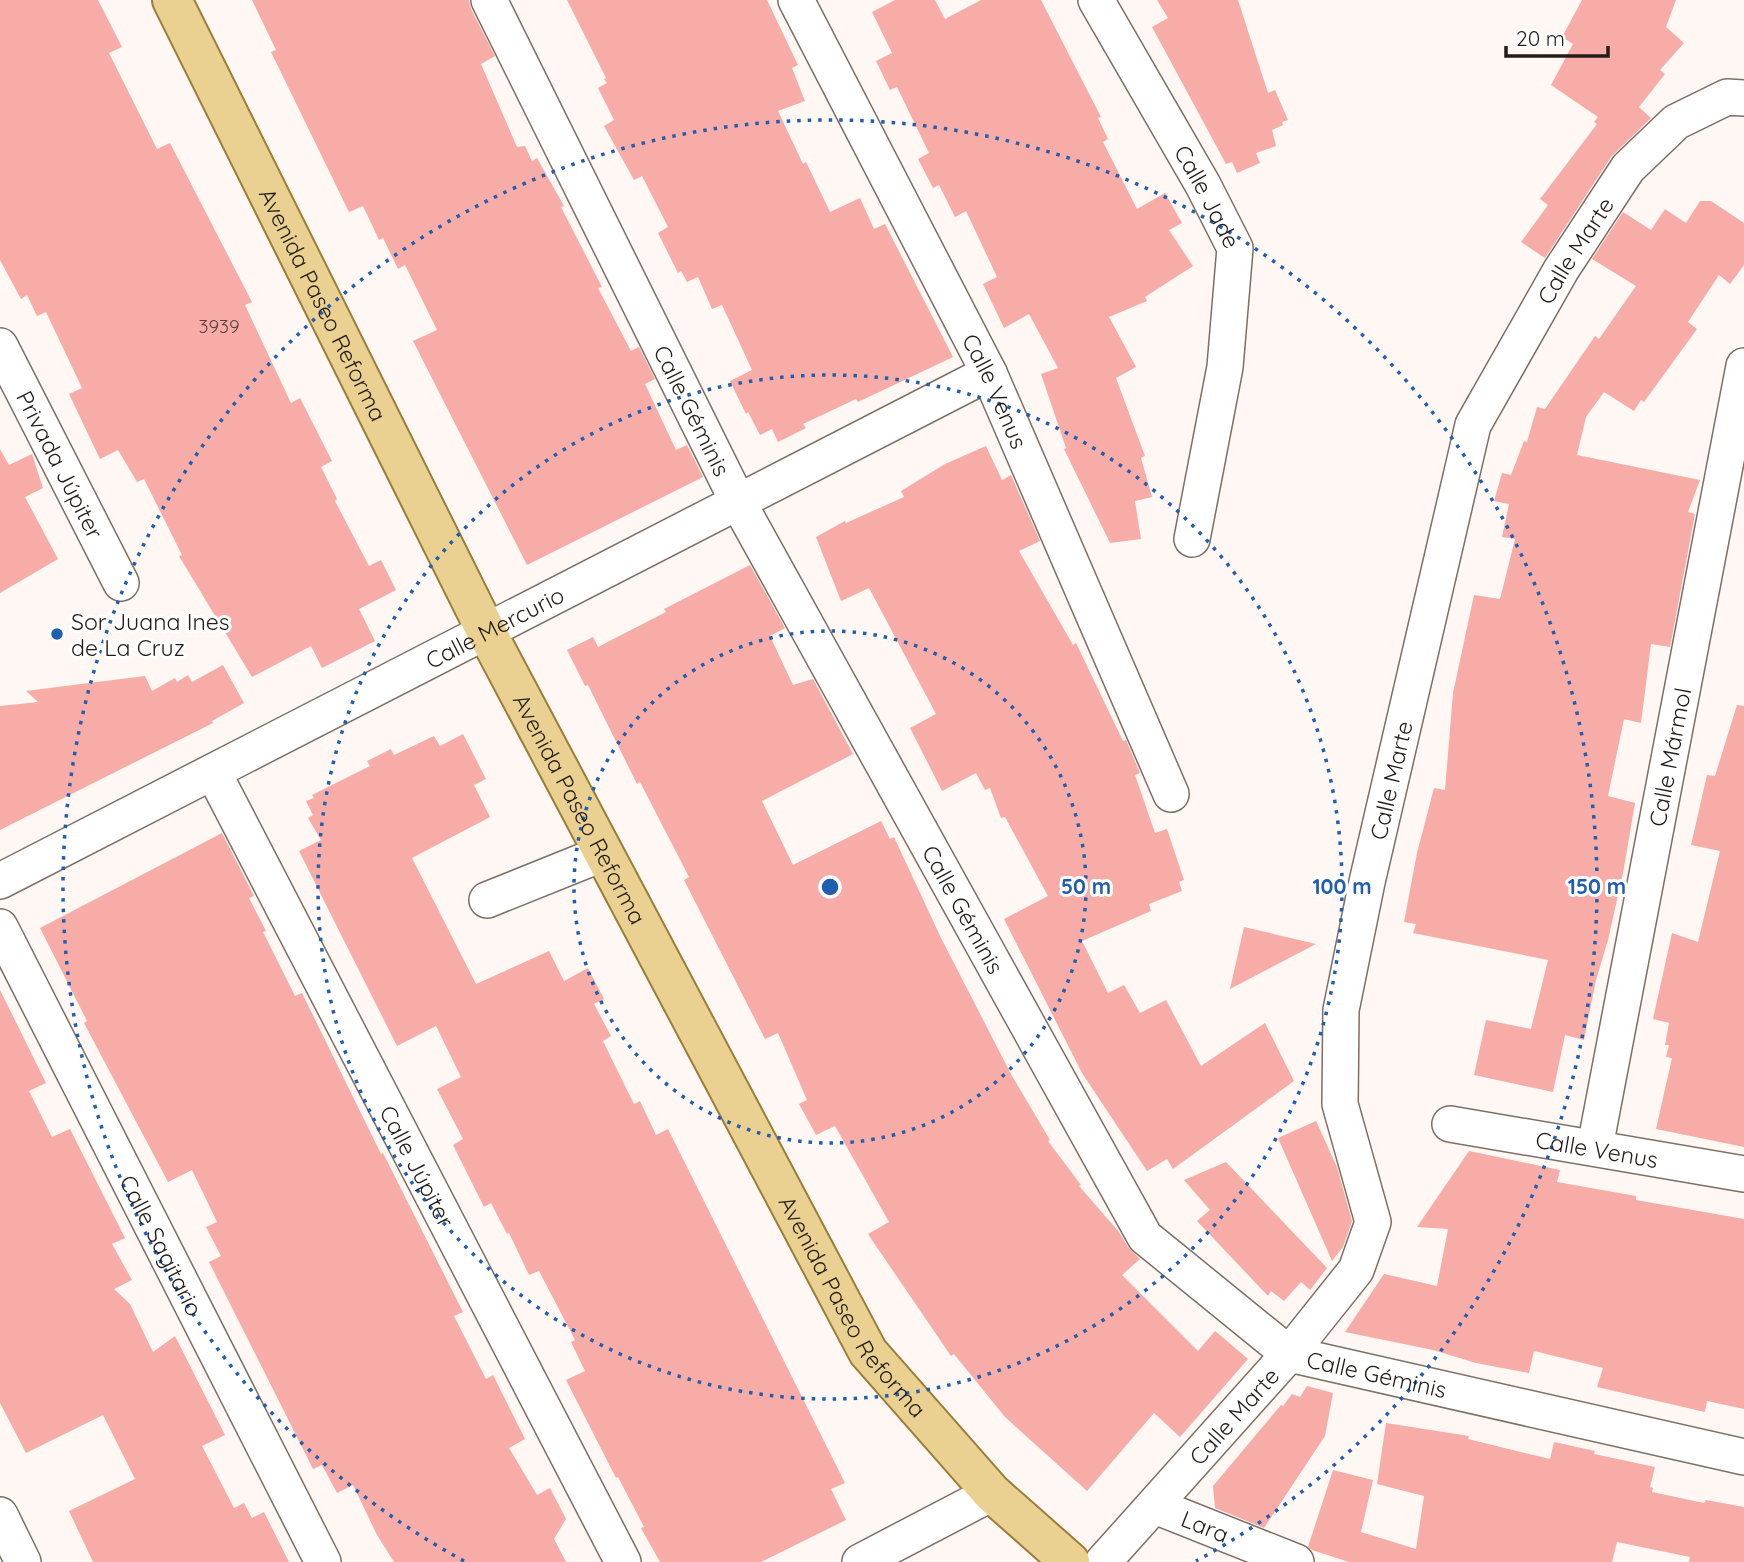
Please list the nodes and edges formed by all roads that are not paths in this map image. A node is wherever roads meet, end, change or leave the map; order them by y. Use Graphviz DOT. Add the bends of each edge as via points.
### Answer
graph roads {
  1 [pos="172,0"];
  2 [pos="489,0"];
  3 [pos="796,0"];
  4 [pos="1096,0"];
  5 [pos="1744,98"];
  6 [pos="0,346"];
  7 [pos="1744,366"];
  8 [pos="989,373"];
  9 [pos="738,502"];
  10 [pos="1192,539"];
  11 [pos="121,583"];
  12 [pos="486,631"];
  13 [pos="213,772"];
  14 [pos="1171,794"];
  15 [pos="604,853"];
  16 [pos="0,881"];
  17 [pos="487,900"];
  18 [pos="0,927"];
  19 [pos="1450,1124"];
  20 [pos="1595,1147"];
  21 [pos="1744,1174"];
  22 [pos="1289,1354"];
  23 [pos="1744,1457"];
  24 [pos="992,1493"];
  25 [pos="1155,1506"];
  26 [pos="0,1516"];
  27 [pos="908,1551"];
  28 [pos="23,1562"];
  29 [pos="323,1562"];
  30 [pos="623,1562"];
  31 [pos="860,1562"];
  32 [pos="1070,1562"];
  33 [pos="1103,1562"];
  34 [pos="1296,1562"];
  1 -- 12 [label="main road, Avenida Paseo Reforma"];
  2 -- 9 [label="street, Calle Géminis"];
  3 -- 8 [label="street, Calle Venus"];
  4 -- 10 [label="street, Calle Jade" via="1235,248 1225,367"];
  5 -- 22 [label="street, Calle Marte" via="1727,97 1676,122 1628,168 1561,270 1473,425 1341,1010 1339,1104 1373,1222 1356,1270"];
  6 -- 11 [label="street, Privada Júpiter"];
  7 -- 20 [label="street, Calle Mármol"];
  8 -- 9 [label="street, Calle Mercurio"];
  8 -- 14 [label="street, Calle Venus"];
  9 -- 12 [label="street, Calle Mercurio"];
  9 -- 22 [label="street, Calle Géminis" via="1145,1237"];
  12 -- 13 [label="street, Calle Mercurio"];
  12 -- 15 [label="main road, Avenida Paseo Reforma"];
  13 -- 16 [label="street, Calle Mercurio"];
  13 -- 30 [label="street, Calle Júpiter"];
  15 -- 17 [label="street"];
  15 -- 24 [label="main road, Avenida Paseo Reforma" via="868,1352"];
  18 -- 29 [label="street, Calle Sagitario"];
  19 -- 20 [label="street, Calle Venus"];
  20 -- 21 [label="street, Calle Venus"];
  22 -- 23 [label="street, Calle Géminis"];
  22 -- 25 [label="street, Calle Marte"];
  24 -- 27 [label="street"];
  24 -- 32 [label="main road, Avenida Paseo Reforma"];
  25 -- 33 [label="street, Calle Marte"];
  25 -- 34 [label="street, Lara"];
  26 -- 28 [label="street"];
  27 -- 31 [label="street"];
}
